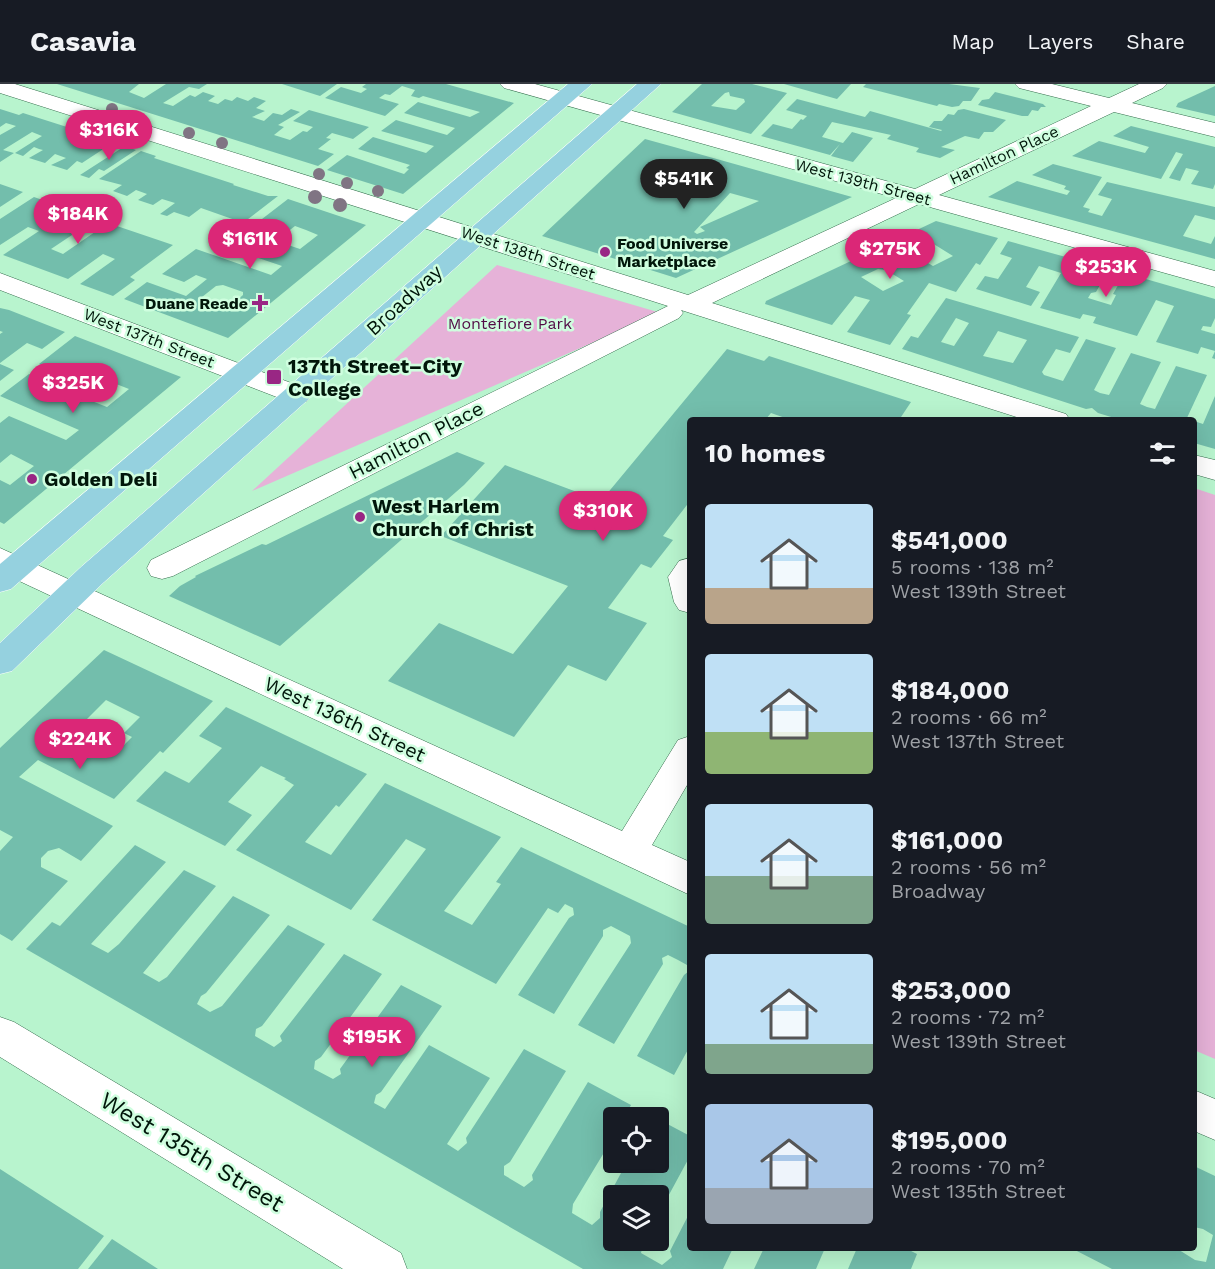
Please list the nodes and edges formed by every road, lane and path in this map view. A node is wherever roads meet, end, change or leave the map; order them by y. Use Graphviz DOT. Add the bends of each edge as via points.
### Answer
graph roads {
  1 [pos="511,84"];
  2 [pos="650,84"];
  3 [pos="1026,84"];
  4 [pos="1156,84"];
  5 [pos="0,86"];
  6 [pos="572,91"];
  7 [pos="1111,104"];
  8 [pos="617,114"];
  9 [pos="1215,130"];
  10 [pos="918,197"];
  11 [pos="420,219"];
  12 [pos="475,237"];
  13 [pos="1215,279"];
  14 [pos="0,281"];
  15 [pos="680,309"];
  16 [pos="240,373"];
  17 [pos="297,395"];
  18 [pos="1046,417"];
  19 [pos="1197,465"];
  20 [pos="1215,470"];
  21 [pos="162,568"];
  22 [pos="5,569"];
  23 [pos="687,573"];
  24 [pos="687,590"];
  25 [pos="73,592"];
  26 [pos="0,662"];
  27 [pos="687,755"];
  28 [pos="629,851"];
  29 [pos="687,878"];
  30 [pos="0,1035"];
  31 [pos="1197,1111"];
  32 [pos="1215,1120"];
  33 [pos="385,1269"];
  1 -- 6 [label="street, West 139th Street"];
  2 -- 8 [label="main road, Broadway"];
  3 -- 7 [label="street"];
  4 -- 7 [label="street, Hamilton Place"];
  5 -- 11 [label="street, West 138th Street"];
  6 -- 8 [label="street, West 139th Street"];
  6 -- 11 [label="main road"];
  7 -- 9 [label="street"];
  7 -- 10 [label="street, Hamilton Place"];
  8 -- 10 [label="street, West 139th Street"];
  8 -- 12 [label="main road, Broadway"];
  10 -- 13 [label="street, West 139th Street"];
  10 -- 15 [label="street, Hamilton Place"];
  11 -- 12 [label="street, West 138th Street"];
  11 -- 16 [label="main road"];
  12 -- 15 [label="street, West 138th Street"];
  12 -- 17 [label="main road, Broadway"];
  14 -- 16 [label="street, West 137th Street"];
  15 -- 18 [label="street, West 138th Street"];
  15 -- 21 [label="street, Hamilton Place"];
  16 -- 17 [label="street, West 137th Street"];
  16 -- 22 [label="main road"];
  17 -- 25 [label="main road, Broadway"];
  19 -- 20 [label="street"];
  22 -- 25 [label="street, West 136th Street"];
  23 -- 24 [label="street"];
  25 -- 26 [label="main road, Broadway"];
  25 -- 28 [label="street, West 136th Street"];
  27 -- 28 [label="street"];
  28 -- 29 [label="street, West 136th Street"];
  30 -- 33 [label="street, West 135th Street"];
  31 -- 32 [label="street"];
}
